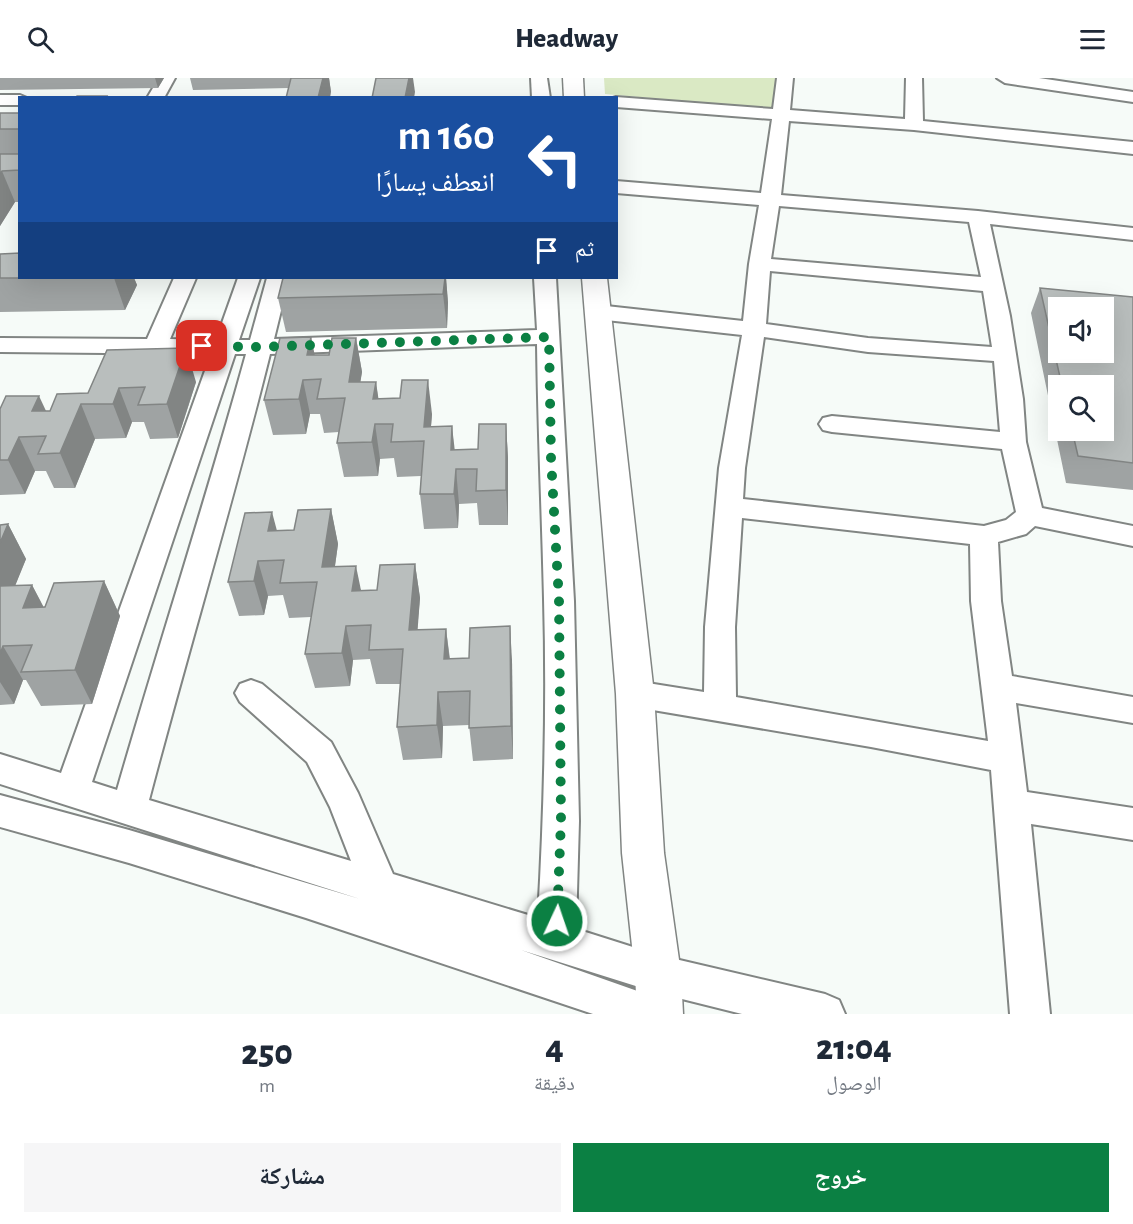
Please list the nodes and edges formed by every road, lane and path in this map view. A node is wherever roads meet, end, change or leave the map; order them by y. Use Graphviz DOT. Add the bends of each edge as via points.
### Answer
graph roads {
  1 [pos="167,78"];
  2 [pos="539,78"];
  3 [pos="573,78"];
  4 [pos="785,78"];
  5 [pos="914,78"];
  6 [pos="1005,78"];
  7 [pos="156,96"];
  8 [pos="541,96"];
  9 [pos="574,96"];
  10 [pos="1133,97"];
  11 [pos="0,100"];
  12 [pos="18,100"];
  13 [pos="618,102"];
  14 [pos="782,114"];
  15 [pos="914,125"];
  16 [pos="1133,148"];
  17 [pos="618,187"];
  18 [pos="770,201"];
  19 [pos="978,217"];
  20 [pos="1133,234"];
  21 [pos="760,264"];
  22 [pos="185,279"];
  23 [pos="249,279"];
  24 [pos="278,279"];
  25 [pos="545,279"];
  26 [pos="594,279"];
  27 [pos="993,285"];
  28 [pos="597,312"];
  29 [pos="754,329"];
  30 [pos="549,337"];
  31 [pos="0,345"];
  32 [pos="225,346"];
  33 [pos="155,347"];
  34 [pos="259,347"];
  35 [pos="1004,355"];
  36 [pos="832,424"];
  37 [pos="1013,442"];
  38 [pos="730,507"];
  39 [pos="1030,515"];
  40 [pos="1133,536"];
  41 [pos="984,537"];
  42 [pos="998,687"];
  43 [pos="251,693"];
  44 [pos="635,694"];
  45 [pos="720,708"];
  46 [pos="1133,710"];
  47 [pos="1007,759"];
  48 [pos="0,769"];
  49 [pos="72,791"];
  50 [pos="1010,805"];
  51 [pos="129,808"];
  52 [pos="0,811"];
  53 [pos="1133,824"];
  54 [pos="379,904"];
  55 [pos="556,942"];
  56 [pos="658,974"];
  57 [pos="650,1014"];
  58 [pos="660,1014"];
  59 [pos="825,1014"];
  60 [pos="1030,1014"];
  1 -- 7 [label="street"];
  2 -- 8 [label="street"];
  3 -- 9 [label="street"];
  4 -- 14 [label="street"];
  5 -- 15 [label="street"];
  6 -- 10 [label="street"];
  11 -- 12 [label="street"];
  13 -- 14 [label="street"];
  14 -- 15 [label="street"];
  14 -- 18 [label="street"];
  15 -- 16 [label="street"];
  17 -- 18 [label="street"];
  18 -- 19 [label="street"];
  18 -- 21 [label="street"];
  19 -- 20 [label="street"];
  19 -- 27 [label="street"];
  21 -- 27 [label="street"];
  21 -- 29 [label="street"];
  22 -- 33 [label="street"];
  23 -- 32 [label="street"];
  24 -- 34 [label="street"];
  25 -- 30 [label="street"];
  26 -- 28 [label="street"];
  27 -- 35 [label="street"];
  28 -- 29 [label="street"];
  28 -- 44 [label="street"];
  29 -- 35 [label="street" via="868,345"];
  29 -- 38 [label="street" via="732,468"];
  30 -- 34 [label="street"];
  30 -- 55 [label="street" via="559,601 561,821"];
  31 -- 33 [label="street"];
  32 -- 33 [label="street"];
  32 -- 34 [label="street"];
  32 -- 49 [label="street"];
  34 -- 51 [label="street" via="226,477"];
  35 -- 37 [label="street"];
  36 -- 37 [label="street"];
  37 -- 39 [label="street"];
  38 -- 41 [label="street"];
  38 -- 45 [label="street" via="720,627"];
  39 -- 40 [label="street"];
  39 -- 41 [label="street" via="1016,527"];
  41 -- 42 [label="street" via="986,601"];
  42 -- 46 [label="street"];
  42 -- 47 [label="street"];
  43 -- 54 [label="street" via="319,752 346,804"];
  44 -- 45 [label="street"];
  44 -- 56 [label="street" via="643,853"];
  45 -- 47 [label="street"];
  47 -- 50 [label="street"];
  48 -- 49 [label="street"];
  49 -- 51 [label="street"];
  50 -- 53 [label="street"];
  50 -- 60 [label="street"];
  51 -- 54 [label="street"];
  52 -- 54 [label="street"];
  54 -- 55 [label="street"];
  54 -- 57 [label="street" via="528,970"];
  55 -- 56 [label="street"];
  56 -- 58 [label="street"];
  56 -- 59 [label="street"];
}
